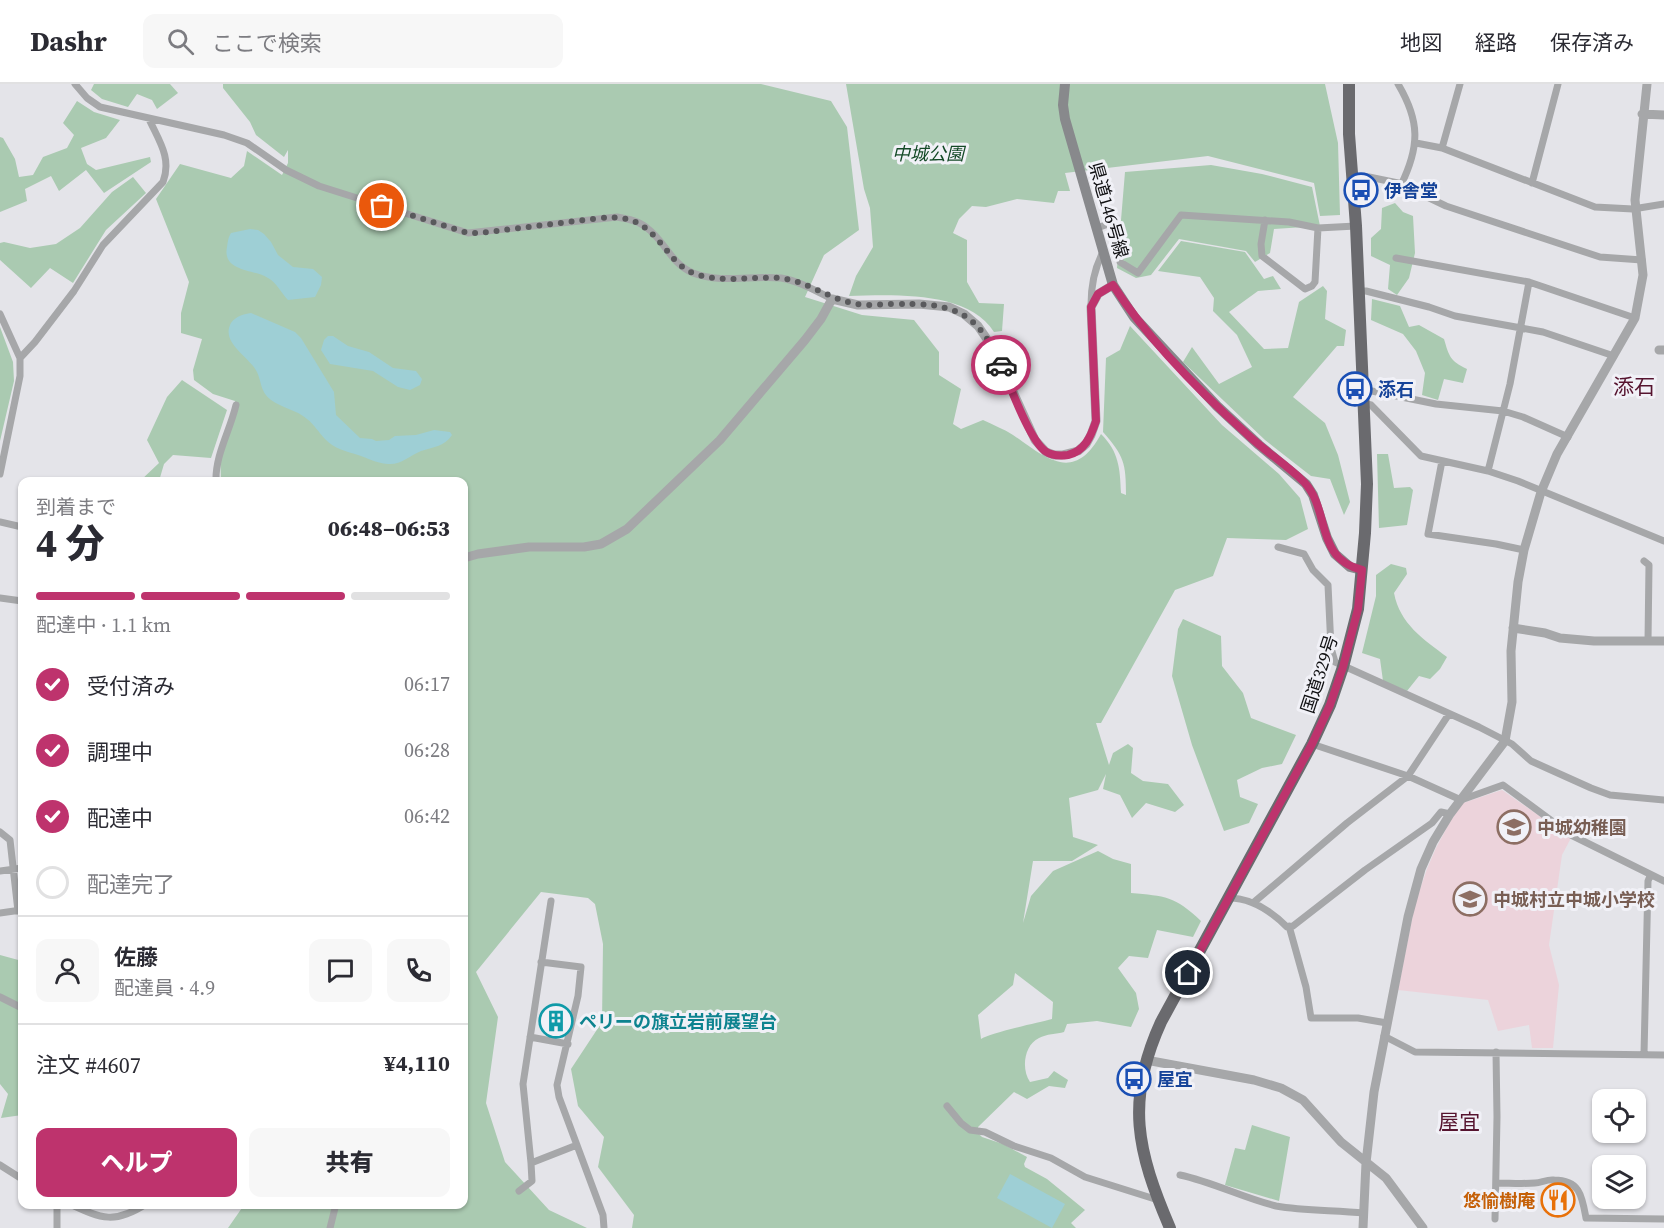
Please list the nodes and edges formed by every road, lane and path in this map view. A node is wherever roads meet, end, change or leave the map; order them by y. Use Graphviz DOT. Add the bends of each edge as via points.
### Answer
graph roads {
  1 [pos="75,84"];
  2 [pos="1065,84"];
  3 [pos="1349,84"];
  4 [pos="1398,84"];
  5 [pos="1460,84"];
  6 [pos="1558,84"];
  7 [pos="1647,84"];
  8 [pos="1642,114"];
  9 [pos="1664,115"];
  10 [pos="149,119"];
  11 [pos="1416,143"];
  12 [pos="1442,148"];
  13 [pos="1353,177"];
  14 [pos="1532,183"];
  15 [pos="1401,184"];
  16 [pos="1664,204"];
  17 [pos="1636,208"];
  18 [pos="1265,220"];
  19 [pos="1356,226"];
  20 [pos="1097,228"];
  21 [pos="1318,228"];
  22 [pos="1103,251"];
  23 [pos="1395,258"];
  24 [pos="1642,260"];
  25 [pos="1529,282"];
  26 [pos="1113,285"];
  27 [pos="1358,291"];
  28 [pos="832,299"];
  29 [pos="1091,307"];
  30 [pos="0,314"];
  31 [pos="1635,318"];
  32 [pos="1520,327"];
  33 [pos="1614,356"];
  34 [pos="20,358"];
  35 [pos="1362,389"];
  36 [pos="1363,403"];
  37 [pos="236,405"];
  38 [pos="1503,411"];
  39 [pos="1568,437"];
  40 [pos="1442,461"];
  41 [pos="1488,471"];
  42 [pos="0,474"];
  43 [pos="216,477"];
  44 [pos="1541,492"];
  45 [pos="0,522"];
  46 [pos="18,526"];
  47 [pos="1664,541"];
  48 [pos="1278,547"];
  49 [pos="1524,550"];
  50 [pos="468,557"];
  51 [pos="1644,561"];
  52 [pos="1362,570"];
  53 [pos="0,598"];
  54 [pos="18,600"];
  55 [pos="1513,628"];
  56 [pos="1648,641"];
  57 [pos="1664,641"];
  58 [pos="1343,667"];
  59 [pos="1449,714"];
  60 [pos="1505,741"];
  61 [pos="1312,744"];
  62 [pos="1408,776"];
  63 [pos="1461,800"];
  64 [pos="1664,800"];
  65 [pos="1450,814"];
  66 [pos="0,832"];
  67 [pos="18,868"];
  68 [pos="13,869"];
  69 [pos="0,871"];
  70 [pos="1650,876"];
  71 [pos="1664,881"];
  72 [pos="18,898"];
  73 [pos="1229,898"];
  74 [pos="551,901"];
  75 [pos="1253,903"];
  76 [pos="18,910"];
  77 [pos="0,913"];
  78 [pos="1289,926"];
  79 [pos="541,962"];
  80 [pos="0,996"];
  81 [pos="18,1006"];
  82 [pos="1387,1023"];
  83 [pos="1384,1036"];
  84 [pos="530,1037"];
  85 [pos="568,1044"];
  86 [pos="1496,1052"];
  87 [pos="1644,1054"];
  88 [pos="1664,1055"];
  89 [pos="1146,1060"];
  90 [pos="947,1106"];
  91 [pos="577,1145"];
  92 [pos="531,1163"];
  93 [pos="1366,1163"];
  94 [pos="0,1165"];
  95 [pos="1180,1174"];
  96 [pos="18,1176"];
  97 [pos="1496,1183"];
  98 [pos="519,1191"];
  99 [pos="1158,1200"];
  100 [pos="57,1209"];
  101 [pos="81,1209"];
  102 [pos="138,1209"];
  103 [pos="335,1209"];
  104 [pos="1364,1213"];
  105 [pos="1494,1219"];
  106 [pos="1664,1219"];
  107 [pos="57,1228"];
  108 [pos="330,1228"];
  109 [pos="604,1228"];
  110 [pos="1170,1228"];
  111 [pos="1363,1228"];
  112 [pos="1424,1228"];
  1 -- 10 [label="street" via="100,107"];
  2 -- 20 [label="main road, 県道146号線" via="1065,119"];
  3 -- 13 [label="highway, 国道329号"];
  4 -- 11 [label="street" via="1410,109"];
  5 -- 12 [label="street"];
  6 -- 14 [label="street"];
  7 -- 8 [label="street"];
  8 -- 9 [label="street"];
  8 -- 17 [label="street"];
  10 -- 28 [label="street" via="247,143 286,170 319,186 455,230 480,233 617,217 631,219 648,228 676,262 692,272 721,279 791,280"];
  10 -- 34 [label="street" via="167,162 163,182 103,245 74,291"];
  11 -- 12 [label="street"];
  11 -- 15 [label="street"];
  12 -- 14 [label="street"];
  13 -- 15 [label="street"];
  13 -- 19 [label="highway, 国道329号"];
  14 -- 17 [label="street" via="1595,207"];
  15 -- 24 [label="street" via="1446,206 1579,251"];
  16 -- 17 [label="street"];
  17 -- 24 [label="street"];
  18 -- 20 [label="street" via="1181,215 1138,273 1120,262 1120,226 1111,223"];
  18 -- 21 [label="street"];
  18 -- 21 [label="street" via="1262,256 1305,289 1315,282"];
  19 -- 21 [label="street"];
  19 -- 27 [label="highway, 国道329号"];
  20 -- 22 [label="main road, 県道146号線"];
  22 -- 26 [label="main road, 県道146号線"];
  22 -- 29 [label="street" via="1091,284"];
  23 -- 25 [label="street"];
  24 -- 31 [label="street"];
  25 -- 31 [label="street"];
  25 -- 32 [label="street"];
  26 -- 29 [label="street" via="1098,294"];
  26 -- 52 [label="main road, 県道146号線" via="1134,317 1217,406 1306,484 1335,554 1350,567"];
  27 -- 32 [label="street" via="1455,316"];
  27 -- 35 [label="highway, 国道329号"];
  28 -- 29 [label="street" via="858,305 919,304 964,314 993,348 1035,440 1054,455 1078,451 1086,444 1096,421"];
  28 -- 50 [label="street" via="805,340 720,440 620,534 584,547 529,547"];
  30 -- 34 [label="street"];
  31 -- 33 [label="street"];
  32 -- 33 [label="street"];
  32 -- 38 [label="street"];
  33 -- 39 [label="street"];
  34 -- 42 [label="street" via="20,376"];
  35 -- 36 [label="highway, 国道329号"];
  35 -- 38 [label="street" via="1436,404"];
  36 -- 40 [label="street" via="1371,405 1421,456"];
  36 -- 52 [label="highway, 国道329号" via="1366,484"];
  37 -- 43 [label="street" via="215,465"];
  38 -- 39 [label="street"];
  38 -- 41 [label="street"];
  39 -- 44 [label="street"];
  40 -- 41 [label="street"];
  40 -- 49 [label="street" via="1428,534"];
  41 -- 44 [label="street"];
  44 -- 47 [label="street"];
  44 -- 49 [label="street"];
  45 -- 46 [label="street"];
  48 -- 58 [label="street" via="1304,554 1328,585 1331,648 1335,662"];
  49 -- 55 [label="street"];
  51 -- 56 [label="street" via="1649,565"];
  52 -- 58 [label="highway, 国道329号" via="1358,609"];
  53 -- 54 [label="street"];
  55 -- 56 [label="street" via="1560,638"];
  55 -- 60 [label="street" via="1512,692"];
  56 -- 57 [label="street"];
  58 -- 59 [label="street"];
  58 -- 61 [label="highway, 国道329号"];
  59 -- 60 [label="street"];
  59 -- 62 [label="street"];
  60 -- 63 [label="street"];
  60 -- 64 [label="street" via="1531,761 1610,795"];
  61 -- 62 [label="street"];
  61 -- 73 [label="highway, 国道329号"];
  62 -- 63 [label="street"];
  62 -- 75 [label="street"];
  63 -- 65 [label="street"];
  63 -- 70 [label="street" via="1503,785 1571,836"];
  65 -- 78 [label="street" via="1441,812 1432,823 1304,919"];
  65 -- 82 [label="street" via="1421,869"];
  66 -- 68 [label="street" via="10,840"];
  67 -- 68 [label="street"];
  68 -- 69 [label="street"];
  68 -- 72 [label="street"];
  70 -- 71 [label="street"];
  70 -- 87 [label="street"];
  73 -- 75 [label="street"];
  73 -- 89 [label="highway, 国道329号" via="1161,1022"];
  74 -- 79 [label="street"];
  75 -- 78 [label="street"];
  76 -- 77 [label="street"];
  78 -- 82 [label="street" via="1311,1018 1358,1018"];
  79 -- 84 [label="street"];
  79 -- 85 [label="street" via="581,968"];
  80 -- 81 [label="street"];
  82 -- 83 [label="street"];
  83 -- 86 [label="street" via="1415,1052"];
  83 -- 93 [label="street"];
  84 -- 85 [label="street"];
  84 -- 92 [label="street" via="523,1084"];
  85 -- 91 [label="street" via="557,1085"];
  86 -- 87 [label="street"];
  86 -- 97 [label="street"];
  87 -- 88 [label="street"];
  89 -- 93 [label="street" via="1281,1088 1303,1100"];
  89 -- 99 [label="highway, 国道329号" via="1140,1084 1139,1131"];
  90 -- 99 [label="street" via="970,1130 986,1132 1051,1158 1085,1177"];
  91 -- 92 [label="street"];
  91 -- 109 [label="street" via="603,1215"];
  92 -- 98 [label="street" via="532,1181"];
  93 -- 104 [label="street"];
  93 -- 112 [label="street" via="1386,1178"];
  94 -- 96 [label="street"];
  95 -- 104 [label="street" via="1278,1206"];
  97 -- 105 [label="street"];
  97 -- 106 [label="street" via="1553,1179 1573,1183 1586,1218"];
  99 -- 110 [label="highway, 国道329号"];
  100 -- 107 [label="street"];
  101 -- 102 [label="street" via="111,1218"];
  103 -- 108 [label="street"];
  104 -- 111 [label="street"];
}
